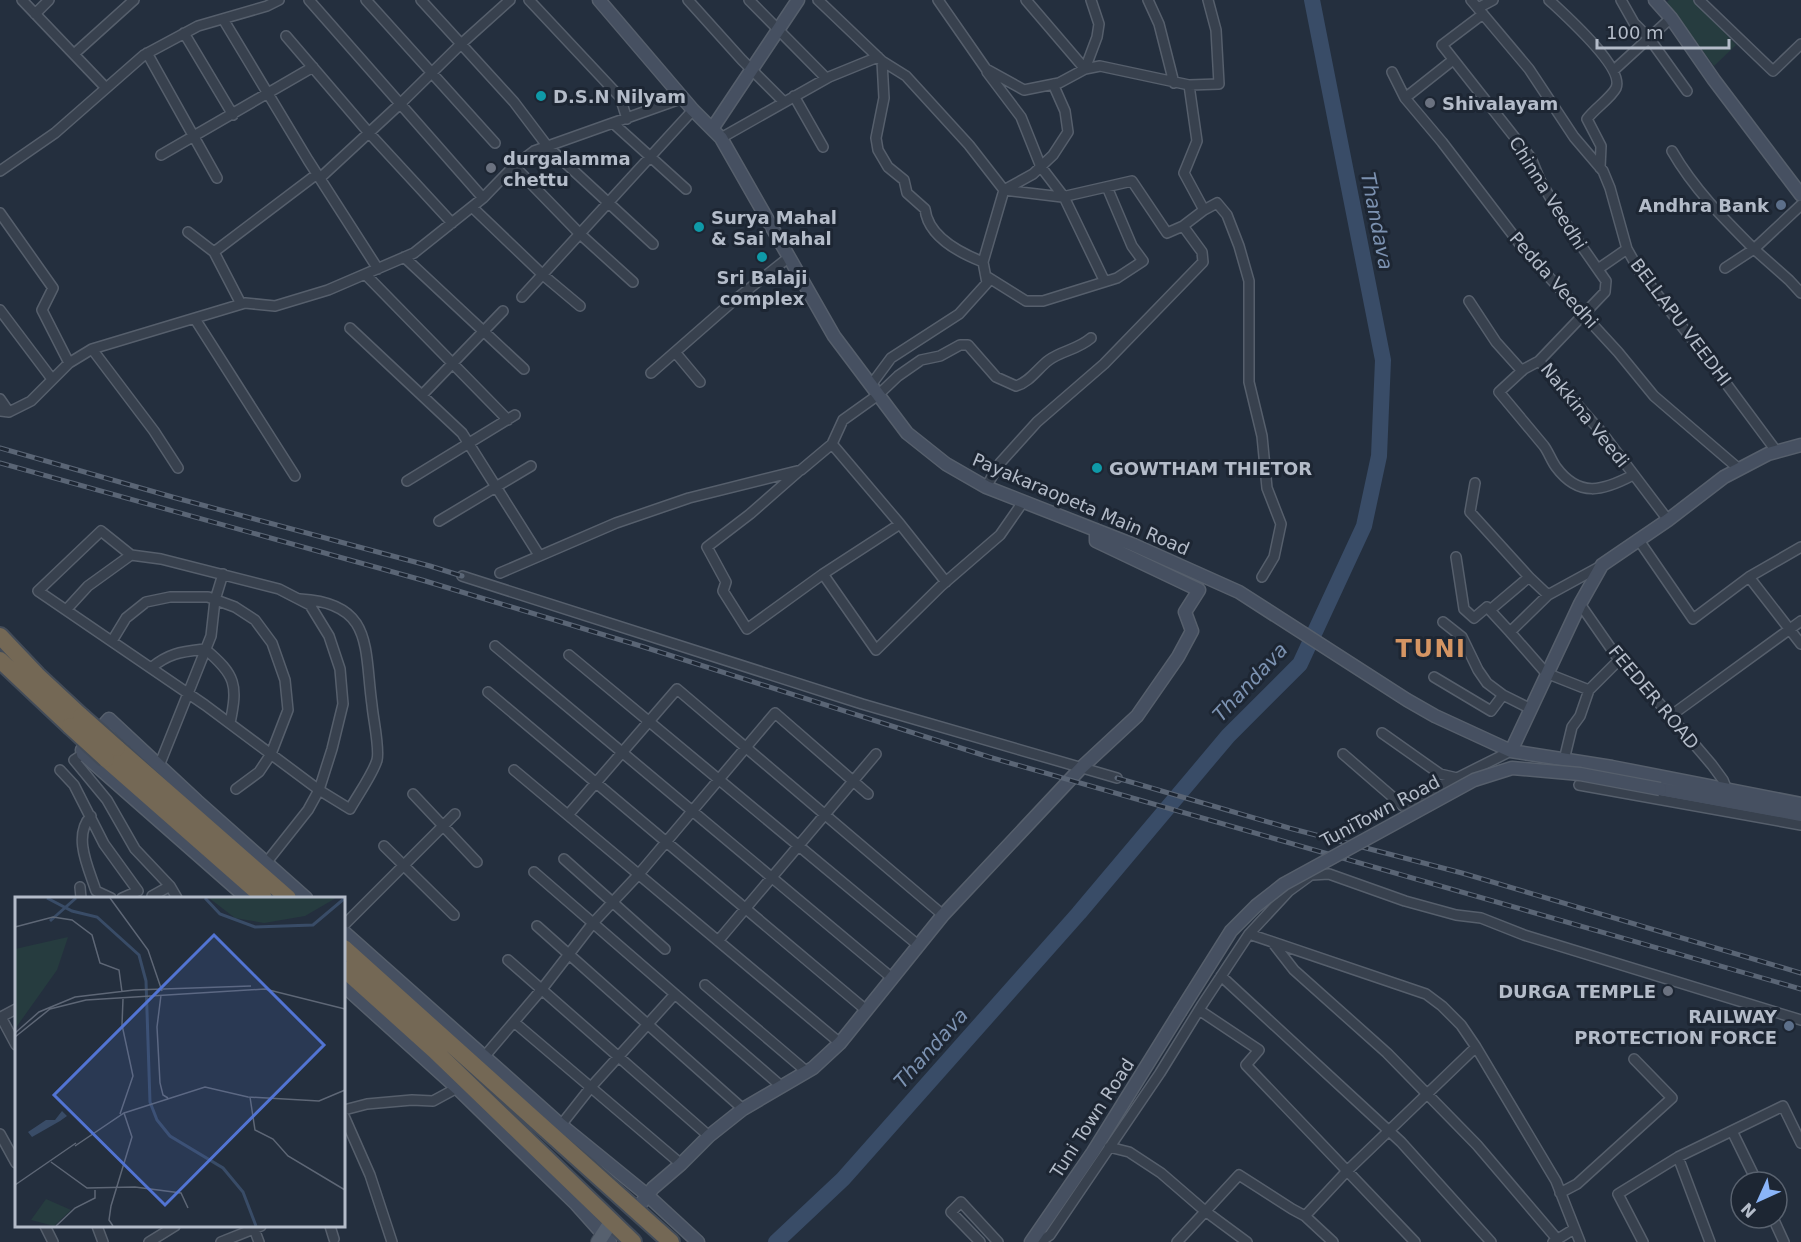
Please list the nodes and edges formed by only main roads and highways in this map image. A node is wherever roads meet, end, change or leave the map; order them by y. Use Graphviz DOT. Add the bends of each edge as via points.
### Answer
graph roads {
  1 [pos="0,636"];
  2 [pos="0,660"];
  3 [pos="75,721"];
  4 [pos="112,753"];
  5 [pos="263,897"];
  6 [pos="287,897"];
  7 [pos="345,949"];
  8 [pos="345,970"];
  9 [pos="606,1235"];
  10 [pos="667,1238"];
  11 [pos="633,1242"];
  1 -- 3 [label="highway"];
  2 -- 3 [label="highway"];
  3 -- 4 [label="highway, bridge"];
  4 -- 5 [label="highway"];
  4 -- 6 [label="highway"];
  7 -- 10 [label="highway"];
  8 -- 9 [label="highway" via="442,1058"];
  9 -- 11 [label="highway"];
}
